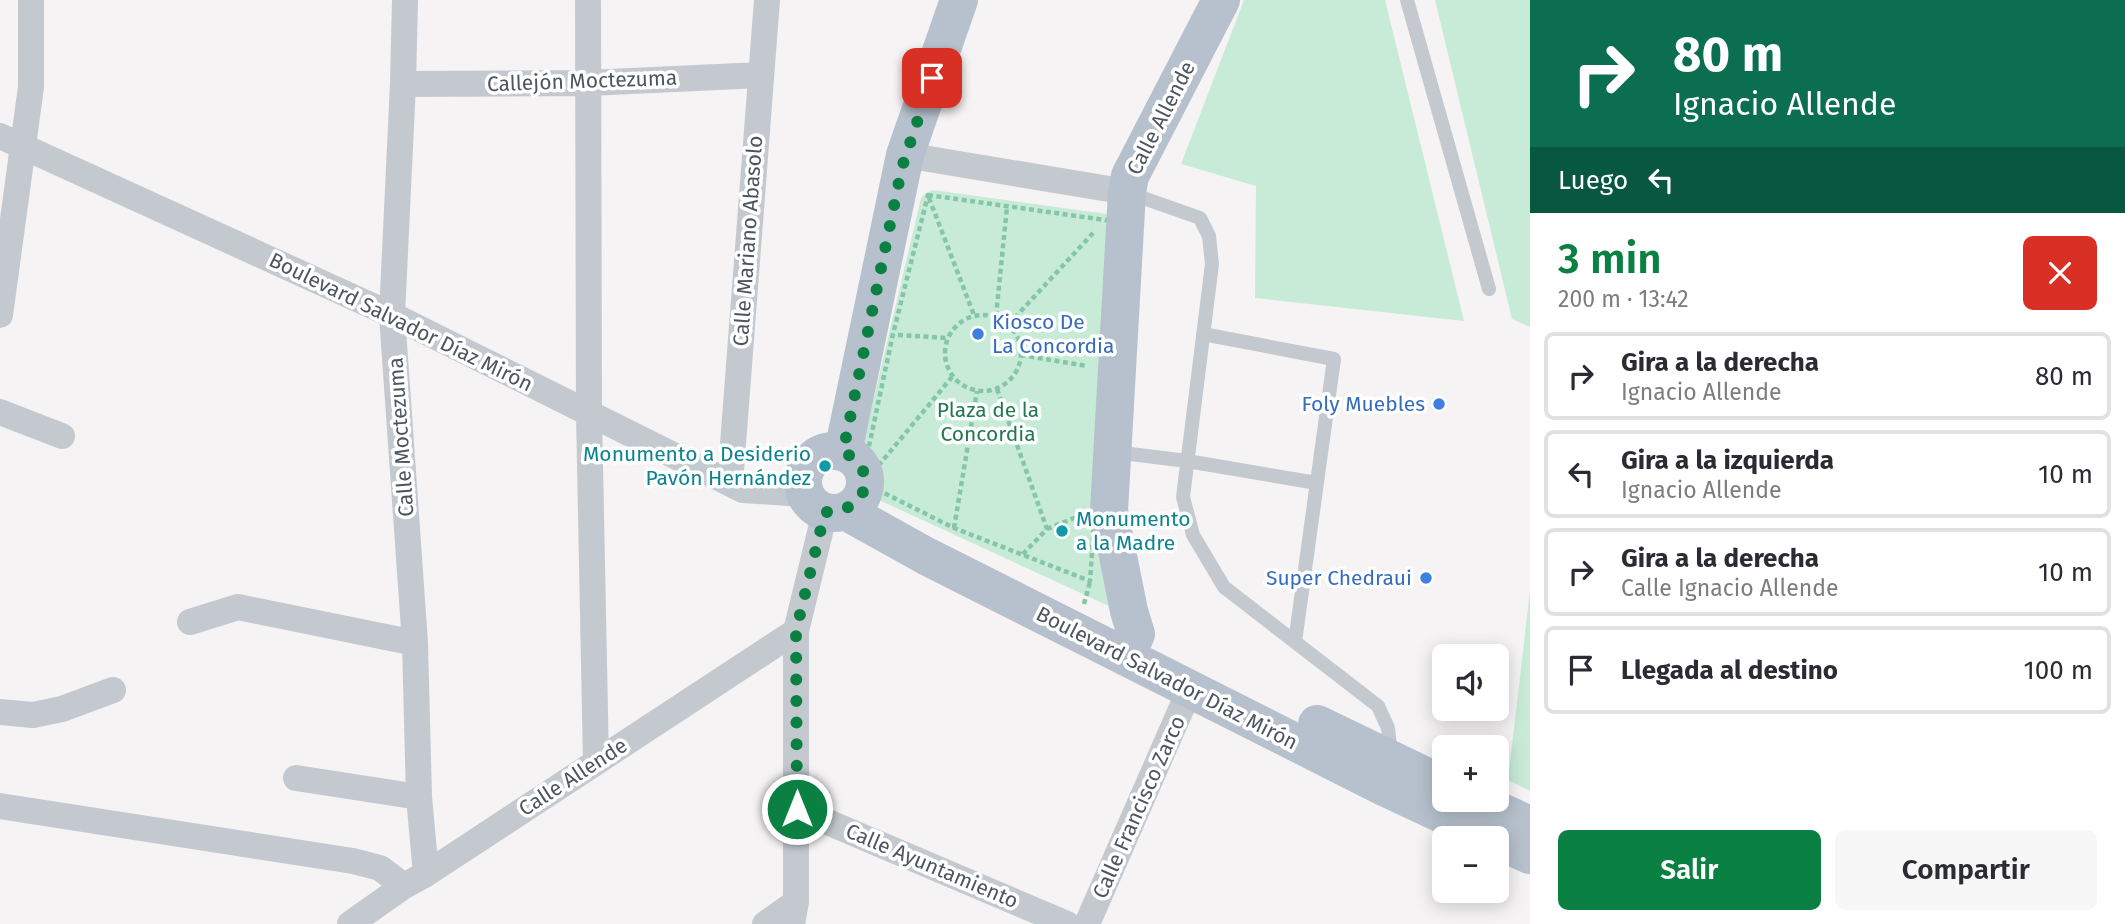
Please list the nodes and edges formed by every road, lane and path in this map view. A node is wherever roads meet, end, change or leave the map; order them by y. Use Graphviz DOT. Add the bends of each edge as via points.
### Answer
graph roads {
  1 [pos="31,0"];
  2 [pos="405,0"];
  3 [pos="588,0"];
  4 [pos="767,0"];
  5 [pos="959,0"];
  6 [pos="1221,0"];
  7 [pos="1407,0"];
  8 [pos="761,75"];
  9 [pos="588,83"];
  10 [pos="403,85"];
  11 [pos="11,140"];
  12 [pos="905,155"];
  13 [pos="928,195"];
  14 [pos="1116,206"];
  15 [pos="1007,207"];
  16 [pos="1489,289"];
  17 [pos="0,315"];
  18 [pos="393,315"];
  19 [pos="974,315"];
  20 [pos="996,316"];
  21 [pos="1009,324"];
  22 [pos="893,334"];
  23 [pos="1203,334"];
  24 [pos="947,338"];
  25 [pos="1021,355"];
  26 [pos="1105,369"];
  27 [pos="953,377"];
  28 [pos="997,389"];
  29 [pos="977,391"];
  30 [pos="0,412"];
  31 [pos="589,414"];
  32 [pos="62,436"];
  33 [pos="1112,452"];
  34 [pos="1187,461"];
  35 [pos="730,483"];
  36 [pos="1317,483"];
  37 [pos="844,487"];
  38 [pos="1095,510"];
  39 [pos="954,528"];
  40 [pos="1047,529"];
  41 [pos="1022,555"];
  42 [pos="190,622"];
  43 [pos="796,631"];
  44 [pos="1295,642"];
  45 [pos="415,643"];
  46 [pos="1131,646"];
  47 [pos="1190,689"];
  48 [pos="113,690"];
  49 [pos="0,712"];
  50 [pos="596,762"];
  51 [pos="1387,774"];
  52 [pos="296,778"];
  53 [pos="1432,783"];
  54 [pos="419,797"];
  55 [pos="0,806"];
  56 [pos="797,809"];
  57 [pos="1501,812"];
  58 [pos="1530,825"];
  59 [pos="1473,826"];
  60 [pos="1509,845"];
  61 [pos="1530,855"];
  62 [pos="415,880"];
  63 [pos="794,913"];
  64 [pos="1033,917"];
  65 [pos="350,924"];
  66 [pos="765,924"];
  67 [pos="1066,924"];
  68 [pos="1087,924"];
  1 -- 11 [label="street" via="31,87"];
  2 -- 10 [label="street, Calle Moctezuma"];
  3 -- 9 [label="street"];
  4 -- 8 [label="street, Calle Mariano Abasolo"];
  5 -- 12 [label="main road"];
  6 -- 14 [label="main road, Calle Allende"];
  7 -- 16 [label="lane"];
  8 -- 9 [label="street, Callejón Moctezuma"];
  8 -- 35 [label="street, Calle Mariano Abasolo"];
  9 -- 10 [label="street, Callejón Moctezuma"];
  9 -- 31 [label="street"];
  10 -- 18 [label="street, Calle Moctezuma"];
  11 -- 17 [label="street"];
  11 -- 18 [label="street, Boulevard Salvador Díaz Mirón"];
  12 -- 13 [label="path"];
  12 -- 14 [label="street"];
  12 -- 37 [label="main road"];
  13 -- 15 [label="path"];
  13 -- 19 [label="path"];
  13 -- 22 [label="path"];
  14 -- 15 [label="path"];
  14 -- 21 [label="path"];
  14 -- 23 [label="lane" via="1200,218 1209,236 1212,264"];
  14 -- 26 [label="path"];
  14 -- 33 [label="main road, Calle Allende"];
  15 -- 20 [label="path"];
  18 -- 31 [label="street, Boulevard Salvador Díaz Mirón"];
  18 -- 45 [label="street, Calle Moctezuma"];
  19 -- 20 [label="path"];
  19 -- 24 [label="path"];
  20 -- 21 [label="path"];
  21 -- 25 [label="path"];
  22 -- 24 [label="path"];
  22 -- 37 [label="path" via="866,460"];
  23 -- 34 [label="lane"];
  23 -- 36 [label="lane" via="1334,359"];
  24 -- 27 [label="path" via="945,358"];
  25 -- 26 [label="path"];
  25 -- 28 [label="path" via="1014,375"];
  26 -- 38 [label="path"];
  27 -- 29 [label="path"];
  27 -- 37 [label="path"];
  28 -- 29 [label="path"];
  28 -- 40 [label="path"];
  29 -- 39 [label="path"];
  30 -- 32 [label="street"];
  31 -- 35 [label="street, Boulevard Salvador Díaz Mirón"];
  31 -- 50 [label="street"];
  33 -- 34 [label="lane"];
  33 -- 46 [label="main road, Calle Allende" via="1109,511 1129,611"];
  34 -- 36 [label="lane"];
  34 -- 44 [label="lane" via="1183,497 1193,535 1224,587"];
  35 -- 37 [label="street, Boulevard Salvador Díaz Mirón" via="743,490"];
  36 -- 44 [label="lane"];
  37 -- 39 [label="path" via="878,490"];
  37 -- 43 [label="street"];
  37 -- 46 [label="main road, Boulevard Salvador Díaz Mirón"];
  38 -- 40 [label="path"];
  38 -- 41 [label="path" via="1090,581"];
  39 -- 41 [label="path"];
  40 -- 41 [label="path"];
  42 -- 45 [label="street" via="238,607"];
  43 -- 50 [label="street, Calle Allende"];
  43 -- 56 [label="street"];
  44 -- 51 [label="lane" via="1378,706 1388,728"];
  45 -- 54 [label="street, Calle Moctezuma"];
  46 -- 47 [label="main road, Boulevard Salvador Díaz Mirón"];
  46 -- 51 [label="main road, Boulevard Salvador Díaz Mirón"];
  47 -- 51 [label="main road, Boulevard Salvador Díaz Mirón"];
  47 -- 68 [label="street, Calle Francisco Zarco"];
  48 -- 49 [label="street" via="33,715"];
  50 -- 62 [label="street, Calle Allende"];
  51 -- 53 [label="main road, Boulevard Salvador Díaz Mirón"];
  51 -- 59 [label="main road, Boulevard Salvador Díaz Mirón"];
  52 -- 54 [label="street"];
  54 -- 62 [label="street, Calle Moctezuma"];
  55 -- 62 [label="street" via="354,861"];
  56 -- 63 [label="street"];
  56 -- 64 [label="street, Calle Ayuntamiento"];
  57 -- 58 [label="main road"];
  60 -- 61 [label="main road, Boulevard Salvador Díaz Mirón"];
  62 -- 65 [label="street, Calle Allende"];
  63 -- 66 [label="street"];
  64 -- 67 [label="street, Calle Ayuntamiento"];
}
